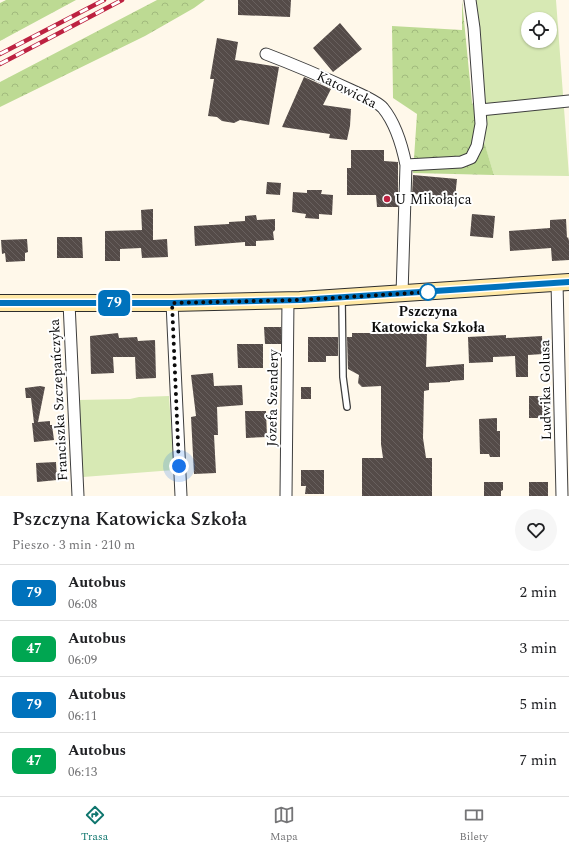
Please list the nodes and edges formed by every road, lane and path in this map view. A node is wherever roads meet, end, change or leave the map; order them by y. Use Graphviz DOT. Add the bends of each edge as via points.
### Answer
graph roads {
  1 [pos="470,0"];
  2 [pos="266,54"];
  3 [pos="569,101"];
  4 [pos="480,110"];
  5 [pos="406,165"];
  6 [pos="563,283"];
  7 [pos="402,294"];
  8 [pos="342,298"];
  9 [pos="288,300"];
  10 [pos="0,303"];
  11 [pos="69,303"];
  12 [pos="172,303"];
  13 [pos="347,407"];
  14 [pos="78,496"];
  15 [pos="181,496"];
  16 [pos="286,496"];
  17 [pos="562,496"];
  1 -- 4 [label="street"];
  2 -- 5 [label="street, Katowicka" via="312,72 382,107 396,129"];
  3 -- 4 [label="street"];
  4 -- 5 [label="street" via="481,124 477,146 471,158 460,162"];
  5 -- 7 [label="street, Katowicka"];
  6 -- 7 [label="street"];
  6 -- 17 [label="street, Ludwika Golusa"];
  7 -- 8 [label="street"];
  8 -- 9 [label="street"];
  8 -- 13 [label="lane" via="343,377"];
  9 -- 12 [label="street"];
  9 -- 16 [label="street, Józefa Szendery"];
  10 -- 11 [label="street"];
  11 -- 12 [label="street"];
  11 -- 14 [label="street, Franciszka Szczepańczyka"];
  12 -- 15 [label="street"];
}
